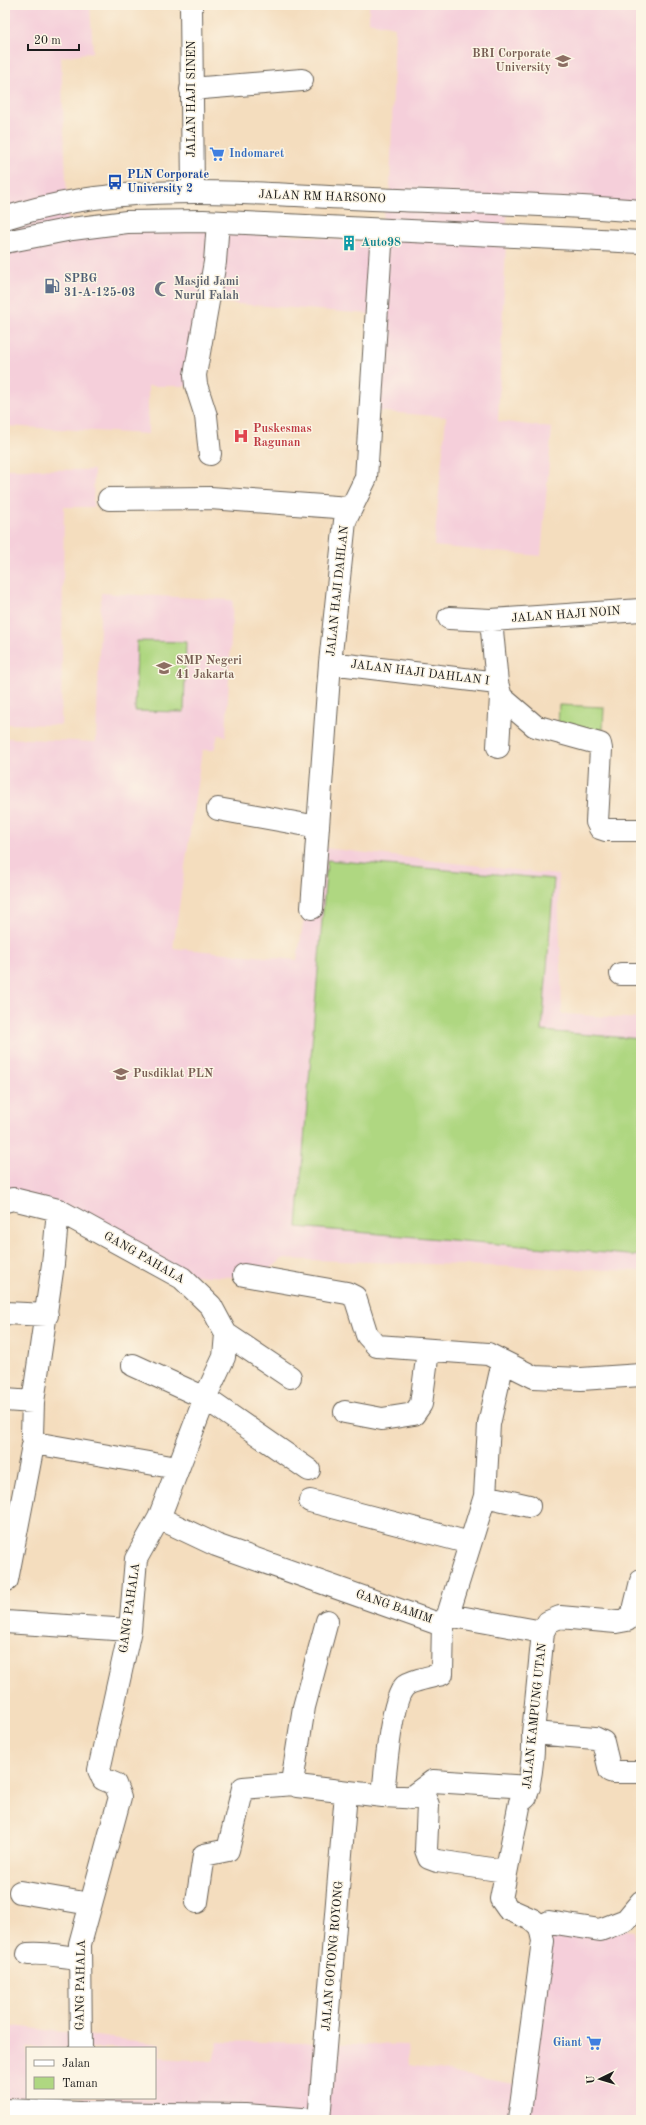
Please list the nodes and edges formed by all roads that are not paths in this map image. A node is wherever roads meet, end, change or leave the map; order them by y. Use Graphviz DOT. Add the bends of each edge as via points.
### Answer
graph roads {
  1 [pos="191,5"];
  2 [pos="302,80"];
  3 [pos="191,89"];
  4 [pos="193,192"];
  5 [pos="641,211"];
  6 [pos="5,218"];
  7 [pos="218,222"];
  8 [pos="382,230"];
  9 [pos="5,242"];
  10 [pos="641,242"];
  11 [pos="210,454"];
  12 [pos="109,499"];
  13 [pos="350,508"];
  14 [pos="641,610"];
  15 [pos="449,618"];
  16 [pos="491,620"];
  17 [pos="330,662"];
  18 [pos="499,690"];
  19 [pos="498,747"];
  20 [pos="218,809"];
  21 [pos="318,827"];
  22 [pos="641,830"];
  23 [pos="312,908"];
  24 [pos="5,1201"];
  25 [pos="58,1210"];
  26 [pos="244,1275"];
  27 [pos="5,1313"];
  28 [pos="47,1315"];
  29 [pos="226,1334"];
  30 [pos="428,1351"];
  31 [pos="503,1362"];
  32 [pos="133,1365"];
  33 [pos="641,1375"];
  34 [pos="290,1377"];
  35 [pos="205,1398"];
  36 [pos="5,1400"];
  37 [pos="33,1402"];
  38 [pos="345,1412"];
  39 [pos="34,1440"];
  40 [pos="177,1468"];
  41 [pos="310,1470"];
  42 [pos="485,1496"];
  43 [pos="310,1501"];
  44 [pos="529,1506"];
  45 [pos="159,1518"];
  46 [pos="470,1543"];
  47 [pos="7,1580"];
  48 [pos="641,1581"];
  49 [pos="445,1618"];
  50 [pos="327,1621"];
  51 [pos="5,1622"];
  52 [pos="130,1630"];
  53 [pos="543,1632"];
  54 [pos="532,1732"];
  55 [pos="641,1772"];
  56 [pos="294,1784"];
  57 [pos="529,1787"];
  58 [pos="346,1792"];
  59 [pos="383,1796"];
  60 [pos="410,1798"];
  61 [pos="505,1871"];
  62 [pos="20,1892"];
  63 [pos="197,1902"];
  64 [pos="641,1902"];
  65 [pos="90,1904"];
  66 [pos="540,1927"];
  67 [pos="28,1954"];
  68 [pos="80,1958"];
  69 [pos="81,2047"];
  70 [pos="81,2106"];
  71 [pos="5,2110"];
  72 [pos="318,2120"];
  73 [pos="519,2120"];
  1 -- 3 [label="street, JALAN HAJI SINEN"];
  2 -- 3 [label="street"];
  3 -- 4 [label="street, JALAN HAJI SINEN"];
  4 -- 5 [label="street, JALAN RM HARSONO" via="575,206"];
  4 -- 6 [label="street, JALAN RM HARSONO" via="109,196 70,201"];
  7 -- 8 [label="street"];
  7 -- 9 [label="street" via="127,222"];
  7 -- 11 [label="street" via="215,262 195,376 206,416"];
  8 -- 10 [label="street"];
  8 -- 13 [label="street, JALAN HAJI DAHLAN" via="366,478"];
  12 -- 13 [label="street" via="210,498"];
  13 -- 17 [label="street, JALAN HAJI DAHLAN" via="345,521"];
  14 -- 16 [label="street, JALAN HAJI NOIN"];
  15 -- 16 [label="street, JALAN HAJI NOIN"];
  16 -- 18 [label="street"];
  17 -- 18 [label="street, JALAN HAJI DAHLAN I"];
  17 -- 21 [label="street, JALAN HAJI DAHLAN"];
  18 -- 19 [label="street"];
  18 -- 22 [label="street, JALAN HAJI DAHLAN I" via="536,726 600,744 597,822 600,828 606,830"];
  20 -- 21 [label="street"];
  21 -- 23 [label="street, JALAN HAJI DAHLAN"];
  24 -- 25 [label="street, GANG PAHALA" via="13,1199"];
  25 -- 28 [label="street"];
  25 -- 29 [label="street, GANG PAHALA" via="182,1278 211,1306"];
  26 -- 30 [label="street" via="347,1293 355,1297 367,1335 377,1346"];
  27 -- 28 [label="street"];
  28 -- 37 [label="street"];
  29 -- 34 [label="street"];
  29 -- 35 [label="street, GANG PAHALA" via="224,1357"];
  30 -- 31 [label="street" via="488,1354"];
  30 -- 38 [label="street" via="421,1404 414,1414 382,1419"];
  31 -- 33 [label="street" via="534,1377 581,1379"];
  31 -- 42 [label="street" via="489,1424"];
  32 -- 35 [label="street"];
  35 -- 40 [label="street, GANG PAHALA"];
  35 -- 41 [label="street"];
  36 -- 37 [label="street"];
  37 -- 39 [label="street"];
  39 -- 40 [label="street" via="40,1444"];
  39 -- 47 [label="street"];
  40 -- 45 [label="street, GANG PAHALA"];
  42 -- 44 [label="street"];
  42 -- 46 [label="street"];
  43 -- 46 [label="street"];
  45 -- 49 [label="street, GANG BAMIM" via="216,1545 436,1623"];
  45 -- 52 [label="street, GANG PAHALA" via="136,1559"];
  46 -- 49 [label="street"];
  48 -- 53 [label="street, JALAN KAMPUNG UTAN" via="634,1610 627,1620 616,1622 560,1617 548,1622"];
  49 -- 53 [label="street, GANG BAMIM"];
  49 -- 59 [label="street" via="442,1674 406,1685 399,1693 387,1752"];
  50 -- 56 [label="street" via="304,1706 293,1776"];
  51 -- 52 [label="street"];
  52 -- 65 [label="street, GANG PAHALA" via="98,1770 103,1779 115,1784 120,1797"];
  53 -- 54 [label="street, JALAN KAMPUNG UTAN"];
  54 -- 55 [label="street" via="595,1738 602,1742 610,1771"];
  54 -- 57 [label="street, JALAN KAMPUNG UTAN" via="534,1748"];
  56 -- 58 [label="street"];
  56 -- 63 [label="street" via="243,1788 228,1850 204,1855"];
  57 -- 60 [label="street" via="433,1781"];
  57 -- 61 [label="street, JALAN KAMPUNG UTAN" via="526,1797 520,1802"];
  58 -- 59 [label="street"];
  58 -- 72 [label="street, JALAN GOTONG ROYONG"];
  59 -- 60 [label="street"];
  60 -- 61 [label="street" via="426,1800 428,1805 426,1850 429,1858"];
  61 -- 66 [label="street, JALAN KAMPUNG UTAN" via="501,1899 508,1909 533,1920"];
  62 -- 65 [label="street"];
  64 -- 66 [label="street" via="626,1920 600,1930 549,1922"];
  65 -- 68 [label="street, GANG PAHALA" via="80,1944"];
  66 -- 73 [label="street" via="543,1941"];
  67 -- 68 [label="street" via="42,1952"];
  68 -- 69 [label="street, GANG PAHALA"];
  70 -- 71 [label="street"];
  70 -- 72 [label="street"];
}
